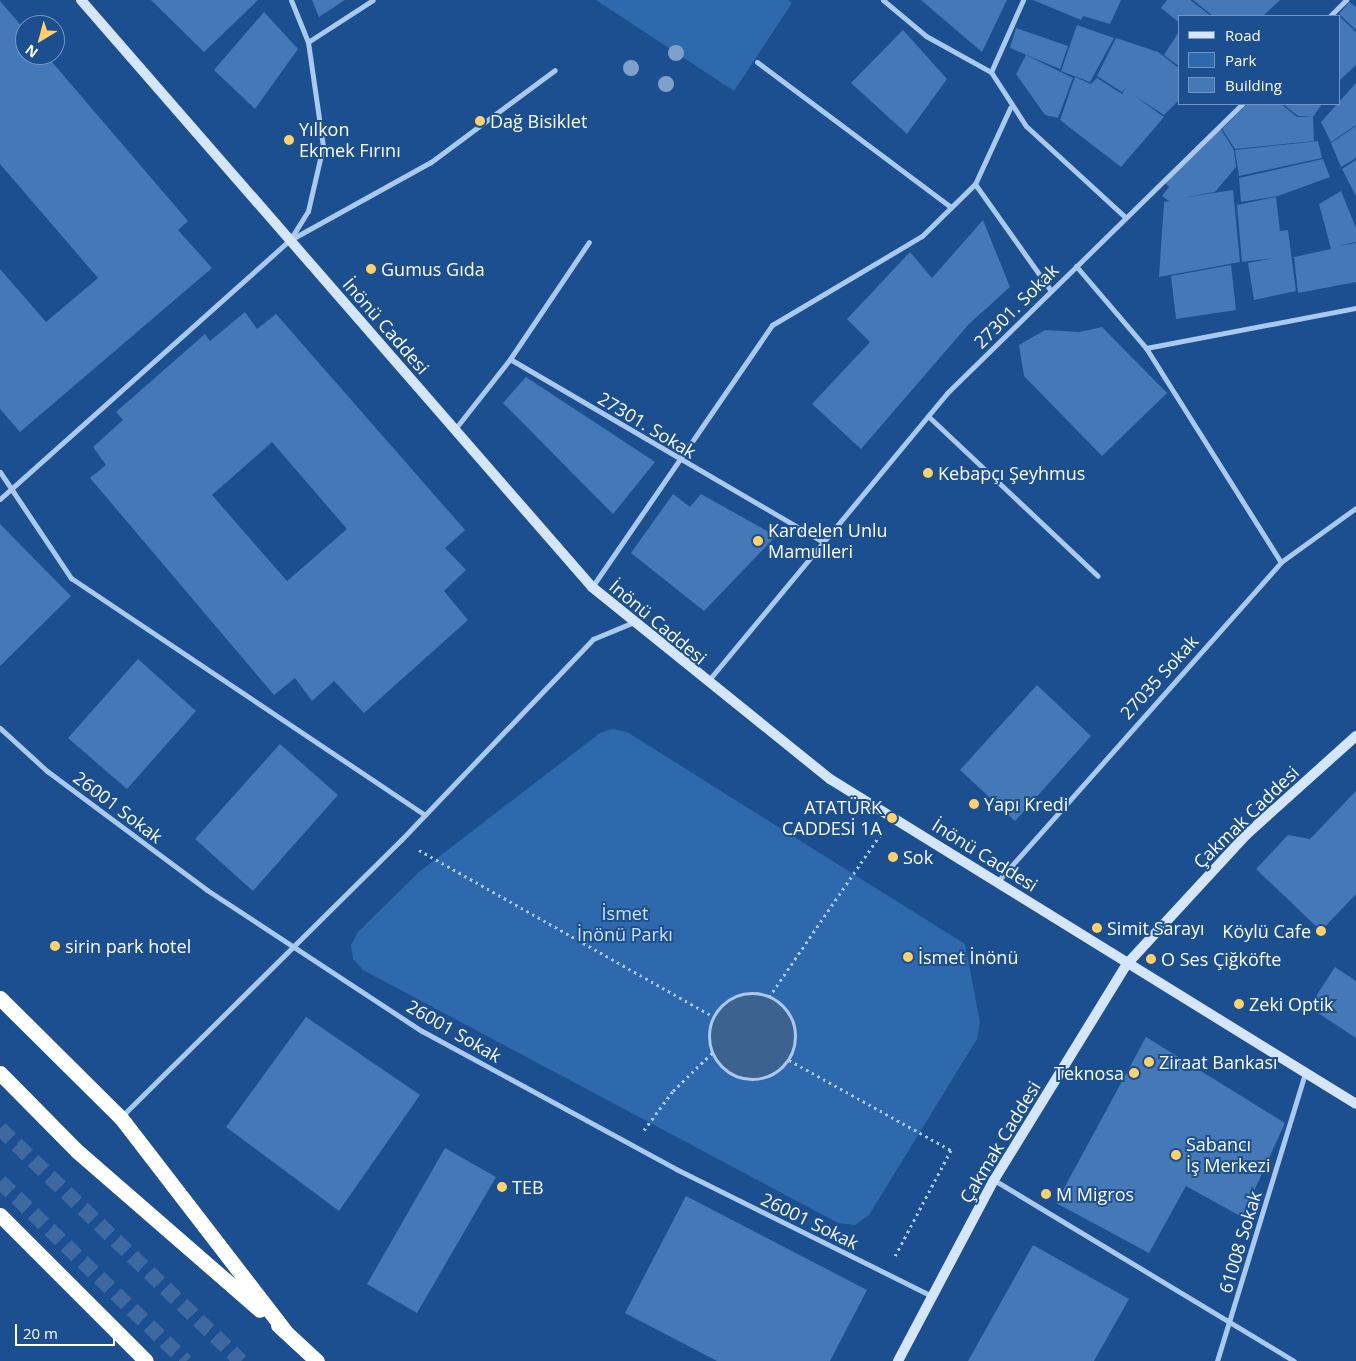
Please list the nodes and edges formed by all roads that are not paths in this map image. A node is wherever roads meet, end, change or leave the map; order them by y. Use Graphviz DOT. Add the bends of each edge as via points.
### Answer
graph roads {
  1 [pos="81,0"];
  2 [pos="290,0"];
  3 [pos="373,0"];
  4 [pos="883,0"];
  5 [pos="1022,0"];
  6 [pos="1346,0"];
  7 [pos="1331,15"];
  8 [pos="308,42"];
  9 [pos="757,62"];
  10 [pos="555,70"];
  11 [pos="991,72"];
  12 [pos="1241,105"];
  13 [pos="1010,108"];
  14 [pos="975,184"];
  15 [pos="951,207"];
  16 [pos="1126,218"];
  17 [pos="290,240"];
  18 [pos="589,242"];
  19 [pos="1076,266"];
  20 [pos="1051,291"];
  21 [pos="1356,308"];
  22 [pos="1146,348"];
  23 [pos="510,359"];
  24 [pos="928,416"];
  25 [pos="455,430"];
  26 [pos="679,460"];
  27 [pos="0,472"];
  28 [pos="13,488"];
  29 [pos="0,499"];
  30 [pos="1356,508"];
  31 [pos="823,542"];
  32 [pos="1281,562"];
  33 [pos="1098,576"];
  34 [pos="592,587"];
  35 [pos="634,622"];
  36 [pos="706,683"];
  37 [pos="0,728"];
  38 [pos="1356,736"];
  39 [pos="425,815"];
  40 [pos="998,881"];
  41 [pos="292,946"];
  42 [pos="1126,964"];
  43 [pos="0,998"];
  44 [pos="0,1073"];
  45 [pos="1305,1073"];
  46 [pos="1356,1104"];
  47 [pos="120,1118"];
  48 [pos="994,1180"];
  49 [pos="0,1215"];
  50 [pos="932,1296"];
  51 [pos="1231,1319"];
  52 [pos="285,1331"];
  53 [pos="146,1361"];
  54 [pos="318,1361"];
  55 [pos="898,1361"];
  56 [pos="1217,1361"];
  57 [pos="1294,1361"];
  1 -- 17 [label="main road, İnönü Caddesi"];
  2 -- 8 [label="street"];
  3 -- 8 [label="street"];
  4 -- 11 [label="street" via="926,36"];
  5 -- 11 [label="street"];
  6 -- 7 [label="street"];
  8 -- 17 [label="street" via="323,146 308,211"];
  9 -- 15 [label="street"];
  10 -- 17 [label="street" via="431,162"];
  11 -- 13 [label="street"];
  12 -- 16 [label="street, 27301. Sokak"];
  13 -- 14 [label="street"];
  13 -- 16 [label="street"];
  14 -- 15 [label="street"];
  14 -- 20 [label="street"];
  15 -- 26 [label="street" via="922,236 772,325"];
  16 -- 19 [label="street, 27301. Sokak"];
  17 -- 25 [label="main road, İnönü Caddesi"];
  17 -- 28 [label="street"];
  18 -- 23 [label="street"];
  19 -- 20 [label="street, 27301. Sokak"];
  19 -- 22 [label="street"];
  20 -- 24 [label="street, 27301. Sokak"];
  21 -- 22 [label="street"];
  22 -- 32 [label="street"];
  23 -- 25 [label="street"];
  23 -- 26 [label="street, 27301. Sokak"];
  24 -- 31 [label="street, 27301. Sokak"];
  24 -- 33 [label="street"];
  25 -- 34 [label="main road, İnönü Caddesi"];
  26 -- 31 [label="street, 27301. Sokak"];
  26 -- 34 [label="street"];
  27 -- 28 [label="street"];
  28 -- 29 [label="street"];
  28 -- 39 [label="street" via="71,578"];
  30 -- 32 [label="street, 27035 Sokak"];
  31 -- 36 [label="street, 27301. Sokak"];
  32 -- 40 [label="street, 27035 Sokak"];
  34 -- 35 [label="main road, İnönü Caddesi"];
  35 -- 36 [label="main road, İnönü Caddesi"];
  35 -- 39 [label="street" via="593,639"];
  36 -- 40 [label="main road, İnönü Caddesi" via="830,779"];
  37 -- 41 [label="street, 26001 Sokak" via="47,771 207,890"];
  38 -- 42 [label="main road, Çakmak Caddesi" via="1246,835"];
  39 -- 41 [label="street"];
  40 -- 42 [label="main road, İnönü Caddesi"];
  41 -- 47 [label="street"];
  41 -- 50 [label="street, 26001 Sokak" via="422,1031 632,1145"];
  42 -- 45 [label="main road, İnönü Caddesi"];
  42 -- 48 [label="main road, Çakmak Caddesi"];
  43 -- 47 [label="highway"];
  44 -- 52 [label="highway" via="77,1151"];
  45 -- 46 [label="main road, İnönü Caddesi"];
  45 -- 51 [label="street, 61008 Sokak"];
  47 -- 52 [label="highway"];
  48 -- 50 [label="main road, Çakmak Caddesi"];
  48 -- 51 [label="street"];
  49 -- 53 [label="highway"];
  50 -- 55 [label="main road, Çakmak Caddesi"];
  51 -- 56 [label="street, 61008 Sokak"];
  51 -- 57 [label="street"];
  52 -- 54 [label="highway"];
}
